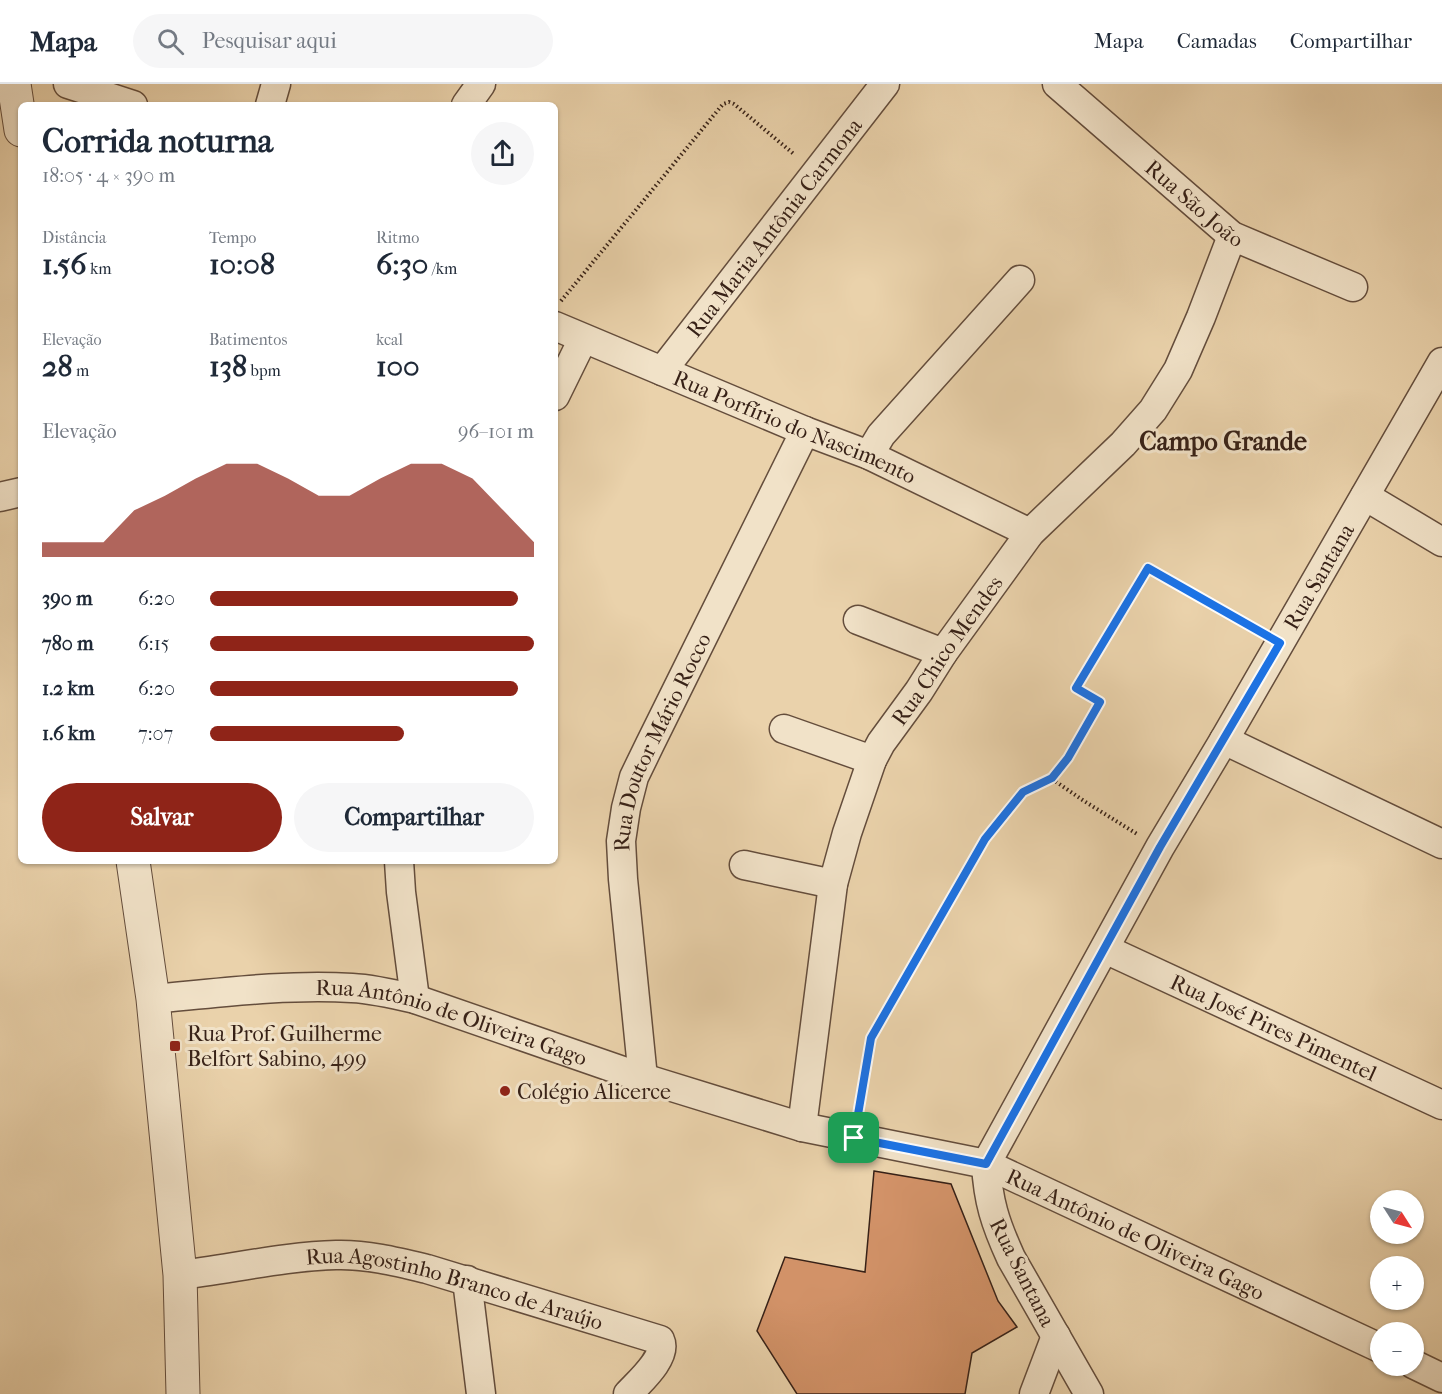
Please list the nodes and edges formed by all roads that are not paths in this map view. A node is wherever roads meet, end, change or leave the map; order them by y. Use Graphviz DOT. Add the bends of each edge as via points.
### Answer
graph roads {
  1 [pos="14,84"];
  2 [pos="68,84"];
  3 [pos="276,84"];
  4 [pos="481,84"];
  5 [pos="885,84"];
  6 [pos="1057,84"];
  7 [pos="124,102"];
  8 [pos="271,102"];
  9 [pos="468,102"];
  10 [pos="18,110"];
  11 [pos="1232,236"];
  12 [pos="1020,280"];
  13 [pos="1353,287"];
  14 [pos="558,327"];
  15 [pos="583,339"];
  16 [pos="1442,362"];
  17 [pos="662,371"];
  18 [pos="558,390"];
  19 [pos="805,431"];
  20 [pos="869,455"];
  21 [pos="18,493"];
  22 [pos="1365,496"];
  23 [pos="0,497"];
  24 [pos="1030,533"];
  25 [pos="1442,542"];
  26 [pos="858,620"];
  27 [pos="943,653"];
  28 [pos="784,729"];
  29 [pos="1224,740"];
  30 [pos="872,760"];
  31 [pos="1442,844"];
  32 [pos="133,864"];
  33 [pos="399,864"];
  34 [pos="744,865"];
  35 [pos="833,884"];
  36 [pos="1105,949"];
  37 [pos="153,999"];
  38 [pos="415,999"];
  39 [pos="643,1078"];
  40 [pos="1442,1105"];
  41 [pos="802,1127"];
  42 [pos="986,1164"];
  43 [pos="180,1275"];
  44 [pos="466,1281"];
  45 [pos="1056,1336"];
  46 [pos="1370,1343"];
  47 [pos="1424,1369"];
  48 [pos="1442,1378"];
  49 [pos="1035,1393"];
  50 [pos="183,1394"];
  51 [pos="481,1394"];
  52 [pos="628,1394"];
  53 [pos="1089,1394"];
  1 -- 10 [label="street"];
  2 -- 7 [label="street"];
  3 -- 8 [label="street"];
  4 -- 9 [label="street"];
  5 -- 17 [label="street, Rua Maria Antônia Carmona"];
  6 -- 11 [label="street, Rua São João"];
  11 -- 13 [label="street, Rua São João"];
  11 -- 24 [label="street, Rua Chico Mendes" via="1178,370 1153,410"];
  12 -- 20 [label="street" via="881,435"];
  14 -- 15 [label="street, Rua Porfírio do Nascimento"];
  15 -- 17 [label="street, Rua Porfírio do Nascimento"];
  15 -- 18 [label="street"];
  16 -- 22 [label="street, Rua Santana"];
  17 -- 19 [label="street, Rua Porfírio do Nascimento"];
  19 -- 20 [label="street, Rua Porfírio do Nascimento"];
  19 -- 39 [label="street, Rua Doutor Mário Rocco" via="634,777 626,808 621,841 623,879"];
  20 -- 24 [label="street, Rua Porfírio do Nascimento"];
  21 -- 23 [label="street"];
  22 -- 25 [label="street"];
  22 -- 29 [label="street, Rua Santana"];
  24 -- 27 [label="street, Rua Chico Mendes"];
  26 -- 27 [label="street"];
  27 -- 30 [label="street, Rua Chico Mendes"];
  28 -- 30 [label="street"];
  29 -- 31 [label="street"];
  29 -- 36 [label="street, Rua Santana"];
  30 -- 35 [label="street, Rua Chico Mendes"];
  32 -- 37 [label="street"];
  33 -- 38 [label="street"];
  34 -- 35 [label="street"];
  35 -- 41 [label="street, Rua Chico Mendes"];
  36 -- 40 [label="street, Rua José Pires Pimentel"];
  36 -- 42 [label="street, Rua Santana"];
  37 -- 38 [label="street, Rua Antônio de Oliveira Gago" via="274,988 351,988"];
  37 -- 43 [label="street"];
  38 -- 39 [label="street, Rua Antônio de Oliveira Gago"];
  39 -- 41 [label="street, Rua Antônio de Oliveira Gago"];
  41 -- 42 [label="street, Rua Antônio de Oliveira Gago"];
  42 -- 45 [label="street, Rua Santana" via="992,1211 1001,1235"];
  42 -- 46 [label="street, Rua Antônio de Oliveira Gago"];
  43 -- 44 [label="street, Rua Agostinho Branco de Araújo" via="337,1255 393,1261"];
  43 -- 50 [label="street"];
  44 -- 51 [label="street"];
  44 -- 52 [label="street, Rua Agostinho Branco de Araújo" via="660,1340 663,1347 659,1359"];
  45 -- 49 [label="street"];
  45 -- 53 [label="street, Rua Santana"];
  47 -- 48 [label="street"];
}
